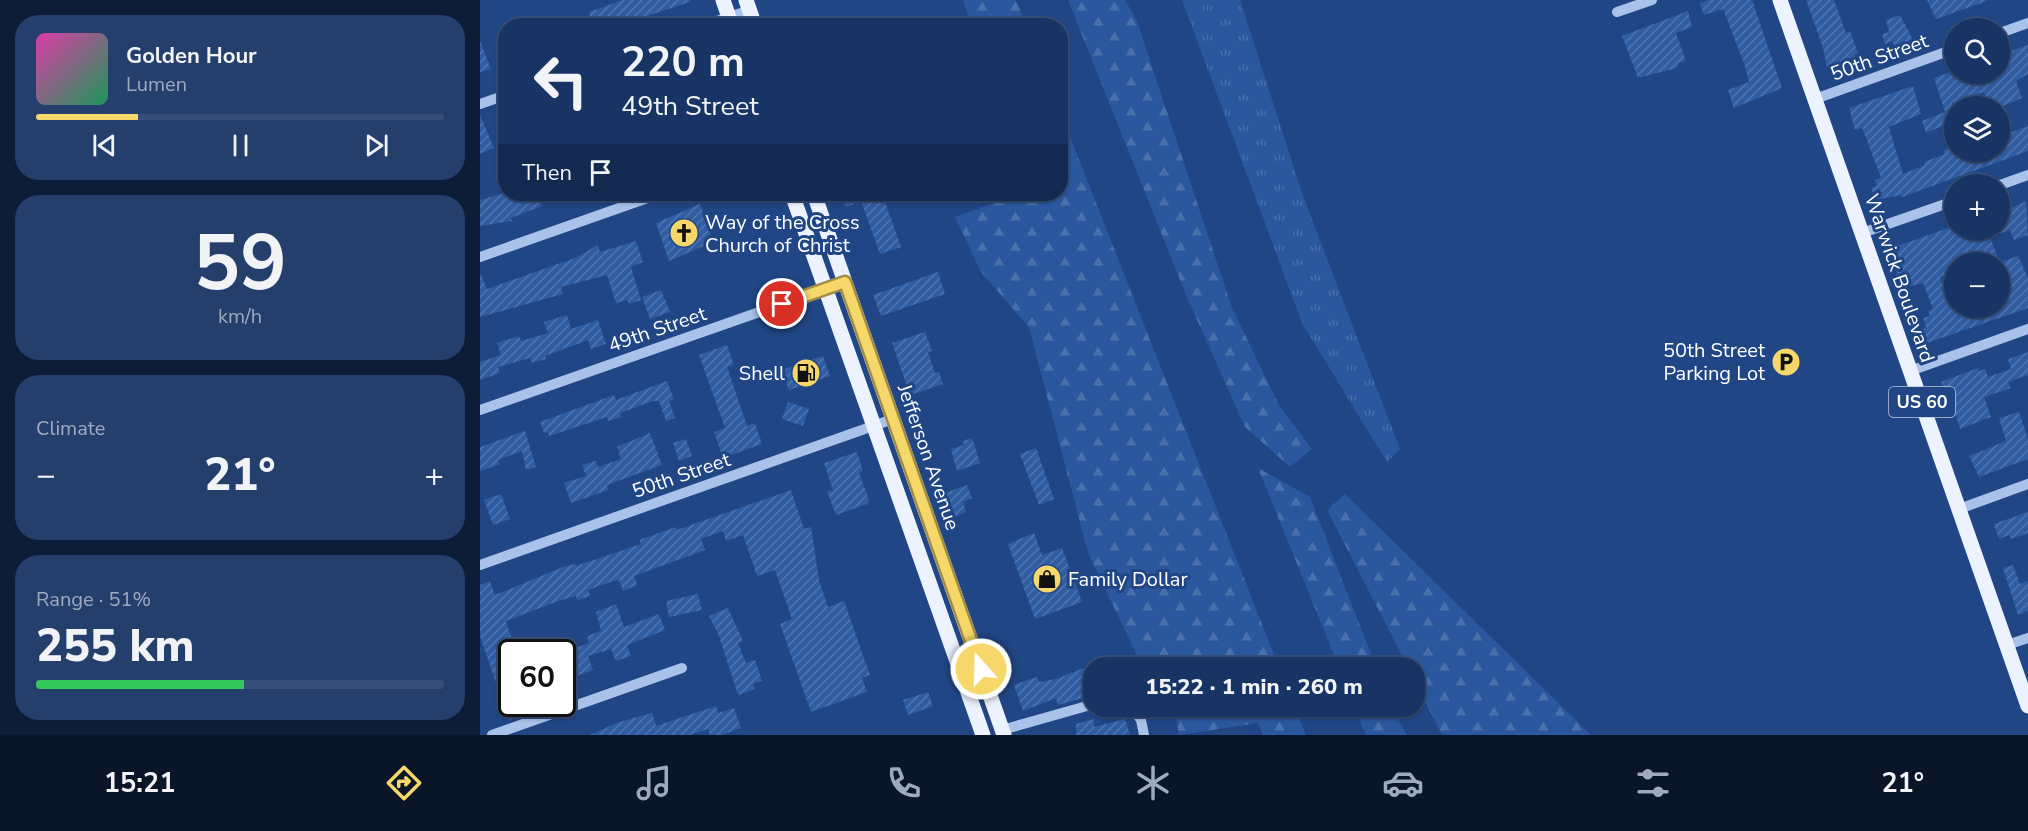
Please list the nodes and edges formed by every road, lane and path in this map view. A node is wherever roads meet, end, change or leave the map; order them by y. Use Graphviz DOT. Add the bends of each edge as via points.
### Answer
graph roads {
  1 [pos="723,0"];
  2 [pos="1652,0"];
  3 [pos="1780,0"];
  4 [pos="748,5"];
  5 [pos="1617,12"];
  6 [pos="730,18"];
  7 [pos="734,18"];
  8 [pos="2028,23"];
  9 [pos="2010,29"];
  10 [pos="1944,53"];
  11 [pos="498,98"];
  12 [pos="1815,99"];
  13 [pos="480,104"];
  14 [pos="2028,175"];
  15 [pos="2010,181"];
  16 [pos="639,201"];
  17 [pos="794,201"];
  18 [pos="816,201"];
  19 [pos="1944,204"];
  20 [pos="1862,233"];
  21 [pos="480,257"];
  22 [pos="845,282"];
  23 [pos="825,289"];
  24 [pos="2028,329"];
  25 [pos="1910,371"];
  26 [pos="480,410"];
  27 [pos="893,419"];
  28 [pos="873,426"];
  29 [pos="2028,484"];
  30 [pos="1959,509"];
  31 [pos="480,565"];
  32 [pos="2028,638"];
  33 [pos="2007,645"];
  34 [pos="682,668"];
  35 [pos="2028,706"];
  36 [pos="1083,708"];
  37 [pos="1139,717"];
  38 [pos="1003,733"];
  39 [pos="492,735"];
  40 [pos="983,735"];
  41 [pos="1144,735"];
  1 -- 6 [label="main road"];
  2 -- 5 [label="street"];
  3 -- 12 [label="main road, Warwick Boulevard / US 60"];
  4 -- 7 [label="street"];
  8 -- 9 [label="street"];
  10 -- 12 [label="street, 50th Street"];
  11 -- 13 [label="street"];
  12 -- 20 [label="main road, Warwick Boulevard / US 60"];
  14 -- 15 [label="street"];
  16 -- 21 [label="street"];
  17 -- 23 [label="main road"];
  18 -- 22 [label="main road, Jefferson Avenue"];
  19 -- 20 [label="street"];
  20 -- 25 [label="main road, Warwick Boulevard / US 60"];
  22 -- 23 [label="street, 49th Street"];
  22 -- 27 [label="main road, Jefferson Avenue"];
  23 -- 26 [label="street, 49th Street"];
  23 -- 28 [label="main road"];
  24 -- 25 [label="street"];
  25 -- 30 [label="main road, Warwick Boulevard / US 60"];
  27 -- 28 [label="street, 50th Street"];
  27 -- 38 [label="main road, Jefferson Avenue"];
  28 -- 31 [label="street, 50th Street"];
  28 -- 40 [label="main road"];
  29 -- 30 [label="street"];
  30 -- 33 [label="main road, Warwick Boulevard / US 60"];
  32 -- 33 [label="street"];
  33 -- 35 [label="main road, Warwick Boulevard / US 60"];
  34 -- 39 [label="street"];
  36 -- 38 [label="street"];
  37 -- 41 [label="street"];
}
